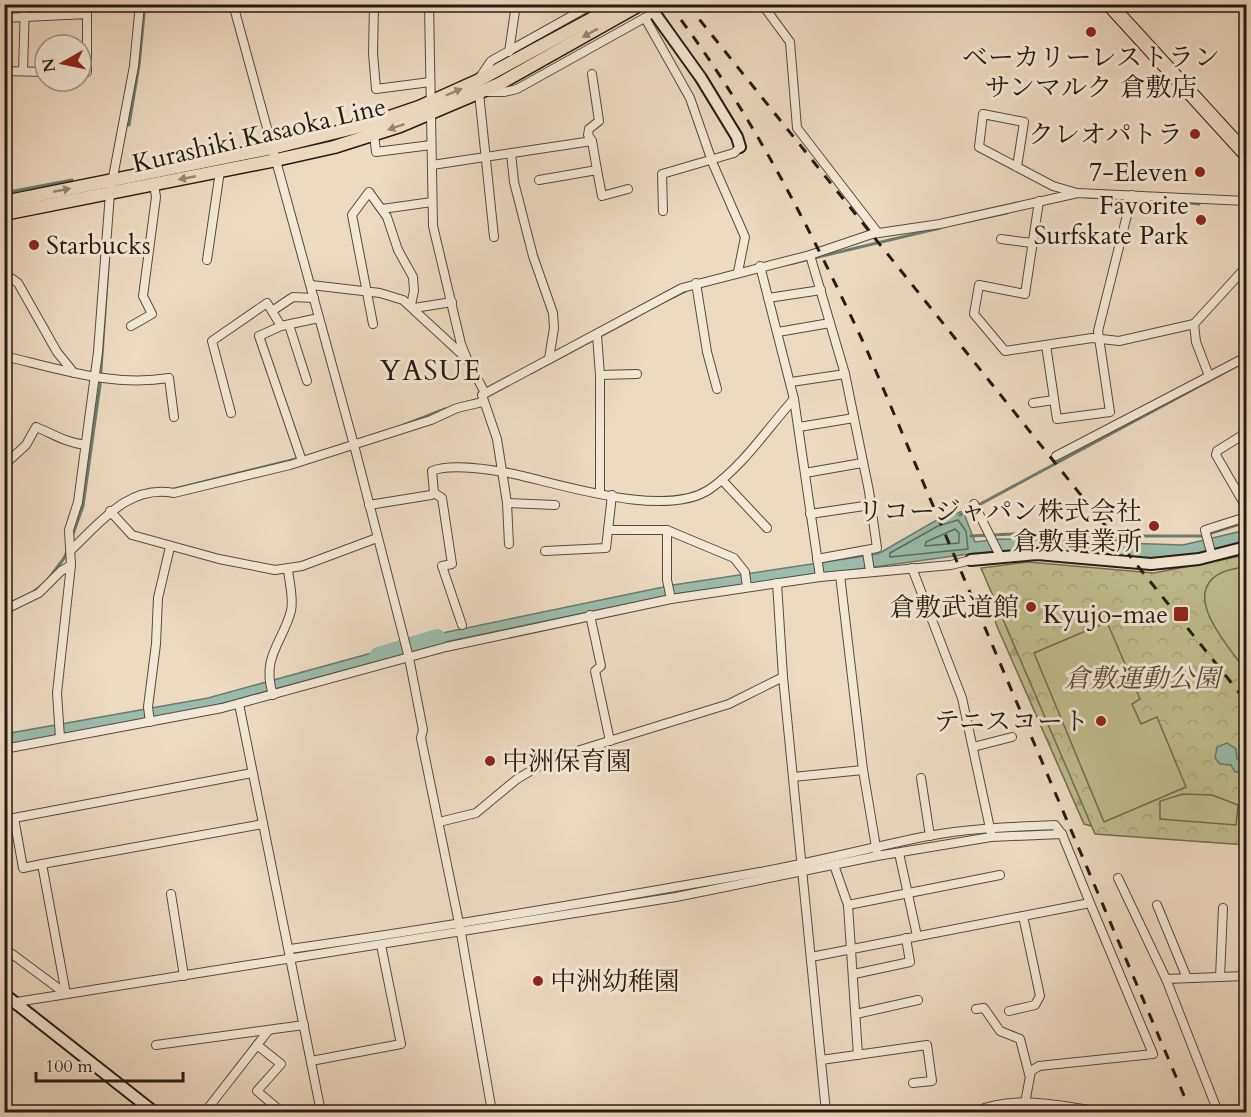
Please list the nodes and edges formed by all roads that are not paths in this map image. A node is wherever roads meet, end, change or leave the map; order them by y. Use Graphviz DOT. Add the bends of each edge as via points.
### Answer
graph roads {
  1 [pos="25,4"];
  2 [pos="68,4"];
  3 [pos="140,4"];
  4 [pos="233,4"];
  5 [pos="374,4"];
  6 [pos="429,4"];
  7 [pos="516,4"];
  8 [pos="593,4"];
  9 [pos="618,4"];
  10 [pos="762,4"];
  11 [pos="1108,4"];
  12 [pos="1240,4"];
  13 [pos="1246,7"];
  14 [pos="648,10"];
  15 [pos="68,15"];
  16 [pos="4,18"];
  17 [pos="25,18"];
  18 [pos="87,33"];
  19 [pos="509,52"];
  20 [pos="4,70"];
  21 [pos="23,71"];
  22 [pos="33,71"];
  23 [pos="592,75"];
  24 [pos="430,82"];
  25 [pos="480,89"];
  26 [pos="431,108"];
  27 [pos="374,134"];
  28 [pos="592,141"];
  29 [pos="431,145"];
  30 [pos="740,147"];
  31 [pos="511,153"];
  32 [pos="274,154"];
  33 [pos="1246,154"];
  34 [pos="486,157"];
  35 [pos="712,160"];
  36 [pos="432,165"];
  37 [pos="1017,167"];
  38 [pos="597,170"];
  39 [pos="220,171"];
  40 [pos="539,180"];
  41 [pos="154,184"];
  42 [pos="111,187"];
  43 [pos="628,189"];
  44 [pos="1078,193"];
  45 [pos="1132,198"];
  46 [pos="1246,201"];
  47 [pos="4,202"];
  48 [pos="432,202"];
  49 [pos="1039,204"];
  50 [pos="382,209"];
  51 [pos="663,211"];
  52 [pos="4,214"];
  53 [pos="878,234"];
  54 [pos="494,237"];
  55 [pos="1001,239"];
  56 [pos="1032,243"];
  57 [pos="811,258"];
  58 [pos="207,260"];
  59 [pos="1246,267"];
  60 [pos="760,268"];
  61 [pos="738,272"];
  62 [pos="4,273"];
  63 [pos="311,285"];
  64 [pos="696,286"];
  65 [pos="821,290"];
  66 [pos="369,292"];
  67 [pos="314,298"];
  68 [pos="768,298"];
  69 [pos="452,302"];
  70 [pos="412,307"];
  71 [pos="272,312"];
  72 [pos="319,318"];
  73 [pos="830,323"];
  74 [pos="373,324"];
  75 [pos="1194,324"];
  76 [pos="285,325"];
  77 [pos="131,326"];
  78 [pos="778,332"];
  79 [pos="598,337"];
  80 [pos="1097,338"];
  81 [pos="1046,345"];
  82 [pos="4,356"];
  83 [pos="1246,357"];
  84 [pos="467,359"];
  85 [pos="549,359"];
  86 [pos="74,373"];
  87 [pos="637,374"];
  88 [pos="845,374"];
  89 [pos="600,375"];
  90 [pos="1209,376"];
  91 [pos="99,378"];
  92 [pos="307,381"];
  93 [pos="791,382"];
  94 [pos="717,389"];
  95 [pos="483,398"];
  96 [pos="794,399"];
  97 [pos="1054,400"];
  98 [pos="1033,403"];
  99 [pos="1110,412"];
  100 [pos="231,413"];
  101 [pos="174,417"];
  102 [pos="854,418"];
  103 [pos="799,427"];
  104 [pos="1112,428"];
  105 [pos="1246,433"];
  106 [pos="85,445"];
  107 [pos="354,445"];
  108 [pos="1056,456"];
  109 [pos="301,459"];
  110 [pos="862,464"];
  111 [pos="4,465"];
  112 [pos="501,471"];
  113 [pos="805,473"];
  114 [pos="722,480"];
  115 [pos="434,493"];
  116 [pos="600,493"];
  117 [pos="612,495"];
  118 [pos="507,503"];
  119 [pos="369,505"];
  120 [pos="555,505"];
  121 [pos="871,506"];
  122 [pos="975,506"];
  123 [pos="1246,507"];
  124 [pos="112,513"];
  125 [pos="810,514"];
  126 [pos="1246,517"];
  127 [pos="767,528"];
  128 [pos="608,530"];
  129 [pos="667,531"];
  130 [pos="378,538"];
  131 [pos="70,544"];
  132 [pos="509,544"];
  133 [pos="170,547"];
  134 [pos="1246,547"];
  135 [pos="545,551"];
  136 [pos="868,554"];
  137 [pos="1211,554"];
  138 [pos="999,555"];
  139 [pos="971,560"];
  140 [pos="817,561"];
  141 [pos="71,564"];
  142 [pos="912,568"];
  143 [pos="288,569"];
  144 [pos="870,570"];
  145 [pos="820,575"];
  146 [pos="840,575"];
  147 [pos="777,583"];
  148 [pos="747,585"];
  149 [pos="670,598"];
  150 [pos="4,610"];
  151 [pos="590,615"];
  152 [pos="462,625"];
  153 [pos="408,657"];
  154 [pos="783,677"];
  155 [pos="273,693"];
  156 [pos="239,704"];
  157 [pos="150,720"];
  158 [pos="60,736"];
  159 [pos="1012,737"];
  160 [pos="610,741"];
  161 [pos="973,747"];
  162 [pos="4,748"];
  163 [pos="863,770"];
  164 [pos="252,773"];
  165 [pos="793,777"];
  166 [pos="921,778"];
  167 [pos="438,822"];
  168 [pos="263,824"];
  169 [pos="14,826"];
  170 [pos="4,827"];
  171 [pos="991,833"];
  172 [pos="930,836"];
  173 [pos="877,852"];
  174 [pos="899,853"];
  175 [pos="42,864"];
  176 [pos="834,865"];
  177 [pos="803,868"];
  178 [pos="1000,875"];
  179 [pos="1118,878"];
  180 [pos="908,892"];
  181 [pos="171,894"];
  182 [pos="1090,903"];
  183 [pos="848,905"];
  184 [pos="1157,905"];
  185 [pos="1223,908"];
  186 [pos="1023,916"];
  187 [pos="461,929"];
  188 [pos="917,936"];
  189 [pos="906,938"];
  190 [pos="381,945"];
  191 [pos="4,948"];
  192 [pos="853,949"];
  193 [pos="290,950"];
  194 [pos="812,957"];
  195 [pos="292,958"];
  196 [pos="854,974"];
  197 [pos="184,976"];
  198 [pos="1220,976"];
  199 [pos="1246,976"];
  200 [pos="1187,978"];
  201 [pos="1166,979"];
  202 [pos="4,994"];
  203 [pos="66,994"];
  204 [pos="918,1000"];
  205 [pos="10,1003"];
  206 [pos="976,1009"];
  207 [pos="1009,1011"];
  208 [pos="856,1014"];
  209 [pos="304,1025"];
  210 [pos="268,1031"];
  211 [pos="156,1045"];
  212 [pos="257,1045"];
  213 [pos="858,1055"];
  214 [pos="821,1060"];
  215 [pos="311,1061"];
  216 [pos="1030,1076"];
  217 [pos="913,1083"];
  218 [pos="1025,1102"];
  219 [pos="1082,1111"];
  220 [pos="154,1113"];
  221 [pos="205,1113"];
  222 [pos="273,1113"];
  223 [pos="321,1113"];
  224 [pos="492,1113"];
  225 [pos="826,1113"];
  226 [pos="974,1113"];
  227 [pos="1106,1113"];
  228 [pos="1218,1113"];
  1 -- 17 [label="street"];
  2 -- 15 [label="street"];
  3 -- 42 [label="street" via="134,66"];
  4 -- 32 [label="street"];
  5 -- 24 [label="street" via="376,89"];
  6 -- 24 [label="street"];
  7 -- 19 [label="street"];
  8 -- 19 [label="street"];
  9 -- 25 [label="main road, Kurashiki Kasaoka Line"];
  10 -- 53 [label="street" via="790,42 797,128"];
  11 -- 33 [label="highway"];
  12 -- 13 [label="street"];
  14 -- 25 [label="main road, Kurashiki Kasaoka Line"];
  14 -- 30 [label="street" via="701,78"];
  14 -- 35 [label="street" via="690,98"];
  15 -- 17 [label="street"];
  15 -- 18 [label="street" via="87,14"];
  16 -- 17 [label="street"];
  17 -- 21 [label="street"];
  19 -- 25 [label="street" via="491,61 480,73"];
  20 -- 21 [label="street"];
  21 -- 22 [label="street"];
  23 -- 28 [label="street" via="599,121 589,129"];
  24 -- 26 [label="street"];
  25 -- 26 [label="main road, Kurashiki Kasaoka Line"];
  25 -- 34 [label="street"];
  26 -- 27 [label="main road, Kurashiki Kasaoka Line, one-way"];
  26 -- 29 [label="street"];
  26 -- 32 [label="main road, Kurashiki Kasaoka Line"];
  27 -- 29 [label="street" via="375,152"];
  27 -- 32 [label="main road, Kurashiki Kasaoka Line"];
  28 -- 31 [label="street"];
  28 -- 38 [label="street"];
  29 -- 36 [label="street"];
  30 -- 35 [label="street"];
  31 -- 34 [label="street"];
  31 -- 85 [label="street" via="514,182 533,256 553,313"];
  32 -- 39 [label="main road, Kurashiki Kasaoka Line"];
  32 -- 42 [label="main road, Kurashiki Kasaoka Line"];
  32 -- 63 [label="street"];
  34 -- 36 [label="street"];
  34 -- 54 [label="street"];
  35 -- 51 [label="street" via="662,174"];
  35 -- 61 [label="street" via="745,237"];
  36 -- 48 [label="street"];
  37 -- 37 [label="street" via="979,147 983,114 1024,123"];
  37 -- 44 [label="street" via="1053,186"];
  38 -- 40 [label="street"];
  38 -- 43 [label="street" via="602,196"];
  39 -- 41 [label="main road, Kurashiki Kasaoka Line, one-way"];
  39 -- 58 [label="street"];
  41 -- 42 [label="main road, Kurashiki Kasaoka Line"];
  41 -- 77 [label="street" via="156,197 143,296 152,314"];
  47 -- 42 [label="main road, Kurashiki Kasaoka Line, one-way"];
  42 -- 52 [label="main road, Kurashiki Kasaoka Line"];
  42 -- 91 [label="street"];
  44 -- 45 [label="street"];
  44 -- 49 [label="street"];
  45 -- 46 [label="street"];
  45 -- 80 [label="street"];
  48 -- 50 [label="street"];
  48 -- 69 [label="street" via="433,226"];
  49 -- 53 [label="street"];
  49 -- 56 [label="street"];
  50 -- 66 [label="street" via="369,192 352,215"];
  50 -- 70 [label="street" via="413,277"];
  53 -- 57 [label="street"];
  55 -- 56 [label="street"];
  56 -- 81 [label="street" via="1025,294 978,285 974,314 1005,351"];
  57 -- 60 [label="street"];
  57 -- 65 [label="street"];
  59 -- 75 [label="street"];
  60 -- 61 [label="street"];
  60 -- 68 [label="street"];
  61 -- 64 [label="street"];
  62 -- 86 [label="street" via="18,283 57,352"];
  63 -- 66 [label="street"];
  63 -- 67 [label="street"];
  64 -- 79 [label="street" via="675,292"];
  64 -- 94 [label="street"];
  65 -- 68 [label="street"];
  65 -- 73 [label="street"];
  66 -- 70 [label="street" via="392,295"];
  66 -- 74 [label="street"];
  67 -- 71 [label="street" via="293,297"];
  67 -- 72 [label="street"];
  68 -- 78 [label="street"];
  69 -- 70 [label="street"];
  69 -- 84 [label="street"];
  70 -- 84 [label="street"];
  71 -- 76 [label="street"];
  71 -- 100 [label="street" via="267,303 212,341"];
  72 -- 76 [label="street"];
  72 -- 107 [label="street"];
  73 -- 78 [label="street"];
  73 -- 88 [label="street"];
  75 -- 80 [label="street" via="1119,341"];
  75 -- 90 [label="street" via="1196,342"];
  76 -- 92 [label="street"];
  76 -- 109 [label="street" via="259,336"];
  78 -- 93 [label="street"];
  79 -- 85 [label="street"];
  79 -- 89 [label="street"];
  80 -- 81 [label="street"];
  80 -- 99 [label="street"];
  81 -- 97 [label="street"];
  82 -- 86 [label="street"];
  83 -- 90 [label="street"];
  84 -- 95 [label="street"];
  85 -- 95 [label="street"];
  86 -- 91 [label="street"];
  87 -- 89 [label="street"];
  88 -- 93 [label="street"];
  88 -- 102 [label="street"];
  89 -- 116 [label="street"];
  90 -- 104 [label="street"];
  91 -- 101 [label="street" via="133,382 169,378"];
  91 -- 106 [label="street"];
  93 -- 96 [label="street"];
  95 -- 107 [label="street"];
  95 -- 112 [label="street" via="497,439"];
  96 -- 103 [label="street"];
  96 -- 114 [label="street"];
  97 -- 98 [label="street"];
  97 -- 99 [label="street" via="1057,419"];
  99 -- 104 [label="street"];
  102 -- 103 [label="street"];
  102 -- 110 [label="street"];
  103 -- 113 [label="street"];
  104 -- 108 [label="street"];
  105 -- 123 [label="street" via="1216,455"];
  106 -- 111 [label="street" via="63,442 36,427 26,445"];
  106 -- 131 [label="street"];
  107 -- 109 [label="street"];
  107 -- 119 [label="street"];
  109 -- 124 [label="street" via="133,498"];
  110 -- 113 [label="street"];
  110 -- 121 [label="street"];
  112 -- 115 [label="street" via="436,469 432,471"];
  112 -- 116 [label="street"];
  112 -- 118 [label="street"];
  113 -- 125 [label="street"];
  114 -- 117 [label="street" via="698,496 682,501"];
  114 -- 127 [label="street"];
  115 -- 119 [label="street"];
  115 -- 152 [label="street" via="442,498 452,564 442,566"];
  116 -- 117 [label="street"];
  117 -- 128 [label="street"];
  118 -- 120 [label="street"];
  118 -- 132 [label="street"];
  119 -- 130 [label="street"];
  121 -- 125 [label="street"];
  121 -- 136 [label="street" via="877,548"];
  122 -- 138 [label="street"];
  124 -- 131 [label="street"];
  124 -- 133 [label="street" via="132,535"];
  125 -- 140 [label="street"];
  126 -- 137 [label="street" via="1205,530"];
  128 -- 129 [label="street"];
  128 -- 135 [label="street" via="606,548"];
  129 -- 148 [label="street" via="734,558 745,572"];
  129 -- 149 [label="street"];
  130 -- 143 [label="street"];
  130 -- 153 [label="street"];
  131 -- 141 [label="street"];
  133 -- 143 [label="street" via="261,568"];
  133 -- 157 [label="street" via="158,598"];
  134 -- 137 [label="street"];
  136 -- 140 [label="street"];
  136 -- 144 [label="street"];
  137 -- 138 [label="street" via="1178,562 1136,564 1037,554"];
  138 -- 139 [label="street"];
  139 -- 142 [label="street"];
  140 -- 145 [label="street"];
  141 -- 150 [label="street" via="39,593"];
  141 -- 158 [label="street" via="57,693"];
  142 -- 144 [label="street"];
  142 -- 161 [label="street" via="962,698"];
  143 -- 155 [label="street" via="291,613 277,639 269,680"];
  144 -- 146 [label="street"];
  145 -- 146 [label="street"];
  145 -- 147 [label="street"];
  146 -- 163 [label="street"];
  147 -- 148 [label="street"];
  147 -- 154 [label="street"];
  148 -- 149 [label="street"];
  149 -- 151 [label="street"];
  151 -- 153 [label="street"];
  151 -- 160 [label="street" via="601,666 594,671"];
  153 -- 155 [label="street"];
  153 -- 167 [label="street"];
  154 -- 160 [label="street" via="729,704"];
  154 -- 165 [label="street"];
  155 -- 156 [label="street"];
  156 -- 157 [label="street"];
  156 -- 164 [label="street"];
  157 -- 158 [label="street"];
  158 -- 162 [label="street"];
  159 -- 161 [label="street"];
  160 -- 167 [label="street" via="551,759 518,779 476,813"];
  161 -- 171 [label="street"];
  163 -- 165 [label="street"];
  163 -- 173 [label="street"];
  164 -- 168 [label="street"];
  164 -- 169 [label="street" via="14,818"];
  165 -- 177 [label="street"];
  166 -- 172 [label="street"];
  167 -- 187 [label="street"];
  168 -- 175 [label="street"];
  168 -- 193 [label="street"];
  169 -- 170 [label="street"];
  169 -- 175 [label="street" via="23,867"];
  171 -- 172 [label="street"];
  171 -- 174 [label="street"];
  171 -- 182 [label="street" via="1062,834"];
  172 -- 173 [label="street"];
  173 -- 174 [label="street"];
  173 -- 176 [label="street"];
  173 -- 177 [label="street"];
  174 -- 180 [label="street"];
  175 -- 203 [label="street"];
  176 -- 177 [label="street"];
  176 -- 183 [label="street"];
  177 -- 187 [label="street"];
  177 -- 194 [label="street"];
  178 -- 180 [label="street"];
  179 -- 201 [label="street"];
  180 -- 183 [label="street"];
  180 -- 188 [label="street"];
  181 -- 197 [label="street"];
  182 -- 186 [label="street"];
  182 -- 216 [label="street" via="1153,1054 1054,1063 1039,1066"];
  183 -- 192 [label="street"];
  184 -- 200 [label="street"];
  185 -- 198 [label="street"];
  186 -- 188 [label="street"];
  186 -- 207 [label="street" via="1040,996 1035,1005"];
  187 -- 190 [label="street"];
  187 -- 193 [label="street"];
  187 -- 224 [label="street"];
  188 -- 189 [label="street"];
  189 -- 192 [label="street"];
  189 -- 196 [label="street" via="910,962"];
  190 -- 195 [label="street"];
  190 -- 215 [label="street" via="401,1044"];
  191 -- 203 [label="street"];
  192 -- 194 [label="street"];
  192 -- 196 [label="street"];
  193 -- 195 [label="street"];
  194 -- 214 [label="street"];
  195 -- 197 [label="street"];
  195 -- 209 [label="street"];
  196 -- 208 [label="street"];
  197 -- 203 [label="street"];
  198 -- 199 [label="street"];
  198 -- 200 [label="street"];
  200 -- 201 [label="street"];
  201 -- 228 [label="street"];
  202 -- 205 [label="street"];
  203 -- 205 [label="street"];
  204 -- 208 [label="street"];
  205 -- 220 [label="street"];
  206 -- 216 [label="street" via="984,1008 1000,1031 1020,1039"];
  208 -- 213 [label="street"];
  209 -- 210 [label="street"];
  209 -- 215 [label="street"];
  210 -- 211 [label="street"];
  210 -- 212 [label="street"];
  212 -- 221 [label="street"];
  212 -- 222 [label="street" via="280,1064 256,1091 277,1108"];
  213 -- 214 [label="street"];
  213 -- 217 [label="street" via="927,1045 932,1081"];
  214 -- 225 [label="street"];
  215 -- 223 [label="street"];
  216 -- 218 [label="street"];
  218 -- 219 [label="street"];
  218 -- 226 [label="street" via="989,1105"];
  219 -- 227 [label="street"];
}
